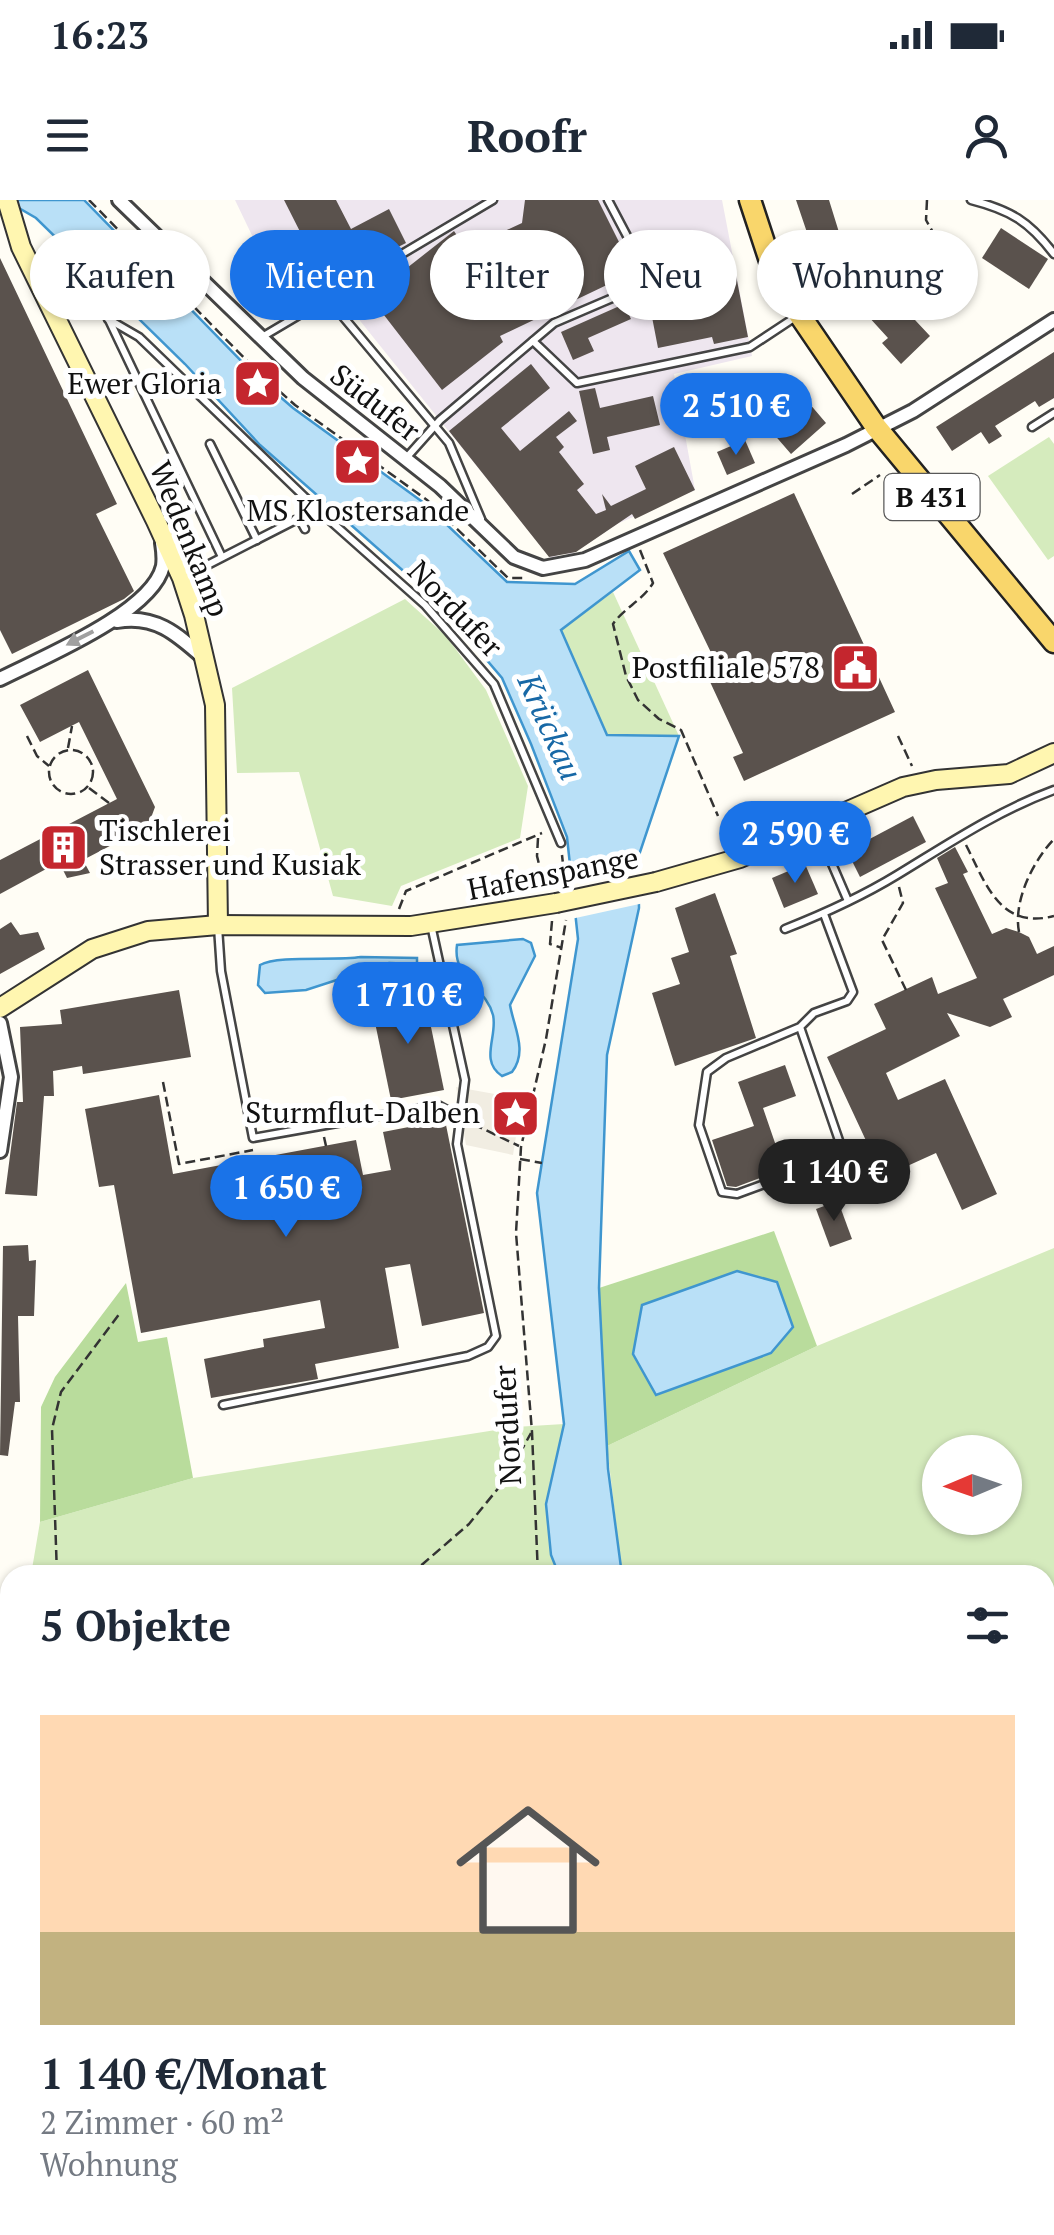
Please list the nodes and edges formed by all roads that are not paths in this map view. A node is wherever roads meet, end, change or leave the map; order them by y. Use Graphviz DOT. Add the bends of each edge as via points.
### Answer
graph roads {
  1 [pos="120,200"];
  2 [pos="493,200"];
  3 [pos="608,200"];
  4 [pos="750,200"];
  5 [pos="970,200"];
  6 [pos="5,204"];
  7 [pos="760,230"];
  8 [pos="410,251"];
  9 [pos="1054,254"];
  10 [pos="293,320"];
  11 [pos="346,320"];
  12 [pos="790,320"];
  13 [pos="803,320"];
  14 [pos="1054,320"];
  15 [pos="261,338"];
  16 [pos="534,341"];
  17 [pos="1054,413"];
  18 [pos="435,426"];
  19 [pos="876,427"];
  20 [pos="1032,427"];
  21 [pos="210,444"];
  22 [pos="406,459"];
  23 [pos="316,509"];
  24 [pos="299,518"];
  25 [pos="156,521"];
  26 [pos="305,528"];
  27 [pos="485,529"];
  28 [pos="257,540"];
  29 [pos="222,557"];
  30 [pos="182,578"];
  31 [pos="111,622"];
  32 [pos="1054,642"];
  33 [pos="206,660"];
  34 [pos="0,680"];
  35 [pos="1054,752"];
  36 [pos="1054,790"];
  37 [pos="815,825"];
  38 [pos="560,844"];
  39 [pos="848,901"];
  40 [pos="824,914"];
  41 [pos="430,924"];
  42 [pos="218,925"];
  43 [pos="785,930"];
  44 [pos="0,1008"];
  45 [pos="0,1023"];
  46 [pos="800,1027"];
  47 [pos="462,1118"];
  48 [pos="0,1151"];
  49 [pos="224,1405"];
  1 -- 15 [label="street, Südufer"];
  2 -- 8 [label="lane"];
  3 -- 16 [label="lane" via="646,272 638,287 554,323"];
  4 -- 7 [label="main road, B 431"];
  5 -- 9 [label="lane" via="1004,208"];
  6 -- 25 [label="main road, Wedenkamp"];
  10 -- 15 [label="lane"];
  11 -- 18 [label="lane"];
  12 -- 16 [label="lane" via="750,347 577,383"];
  13 -- 19 [label="main road, B 431"];
  14 -- 19 [label="street" via="913,411"];
  15 -- 22 [label="street, Südufer"];
  16 -- 18 [label="lane"];
  17 -- 20 [label="lane"];
  18 -- 22 [label="lane"];
  18 -- 27 [label="lane" via="449,442"];
  19 -- 27 [label="street, Südufer" via="585,560 543,568 522,562"];
  19 -- 32 [label="main road, B 431"];
  21 -- 28 [label="lane"];
  22 -- 27 [label="street, Südufer"];
  23 -- 24 [label="lane"];
  23 -- 29 [label="lane, Nordufer" via="139,337 108,318"];
  23 -- 38 [label="lane, Nordufer" via="426,604 494,684"];
  24 -- 26 [label="lane"];
  24 -- 28 [label="lane"];
  25 -- 30 [label="main road, Wedenkamp"];
  25 -- 31 [label="street" via="163,566 132,608"];
  28 -- 29 [label="lane"];
  29 -- 30 [label="lane"];
  30 -- 33 [label="main road, Wedenkamp"];
  31 -- 33 [label="street" via="152,621"];
  31 -- 34 [label="street, one-way"];
  33 -- 42 [label="main road, Wedenkamp" via="215,705"];
  35 -- 37 [label="main road, Hafenspange" via="1009,774 903,787"];
  36 -- 39 [label="lane" via="960,834"];
  37 -- 39 [label="lane"];
  37 -- 41 [label="main road, Hafenspange, bridge" via="740,858 555,908"];
  39 -- 40 [label="lane"];
  40 -- 43 [label="lane"];
  40 -- 46 [label="lane" via="853,992"];
  41 -- 42 [label="main road, Hafenspange"];
  41 -- 47 [label="lane" via="466,1080"];
  42 -- 44 [label="main road" via="115,940"];
  42 -- 47 [label="lane" via="253,1138 438,1105"];
  45 -- 48 [label="street" via="11,1077"];
  46 -- 46 [label="lane" via="844,1155 737,1194 722,1192 698,1125 708,1072"];
  47 -- 49 [label="lane" via="457,1144 496,1336 488,1347"];
}
